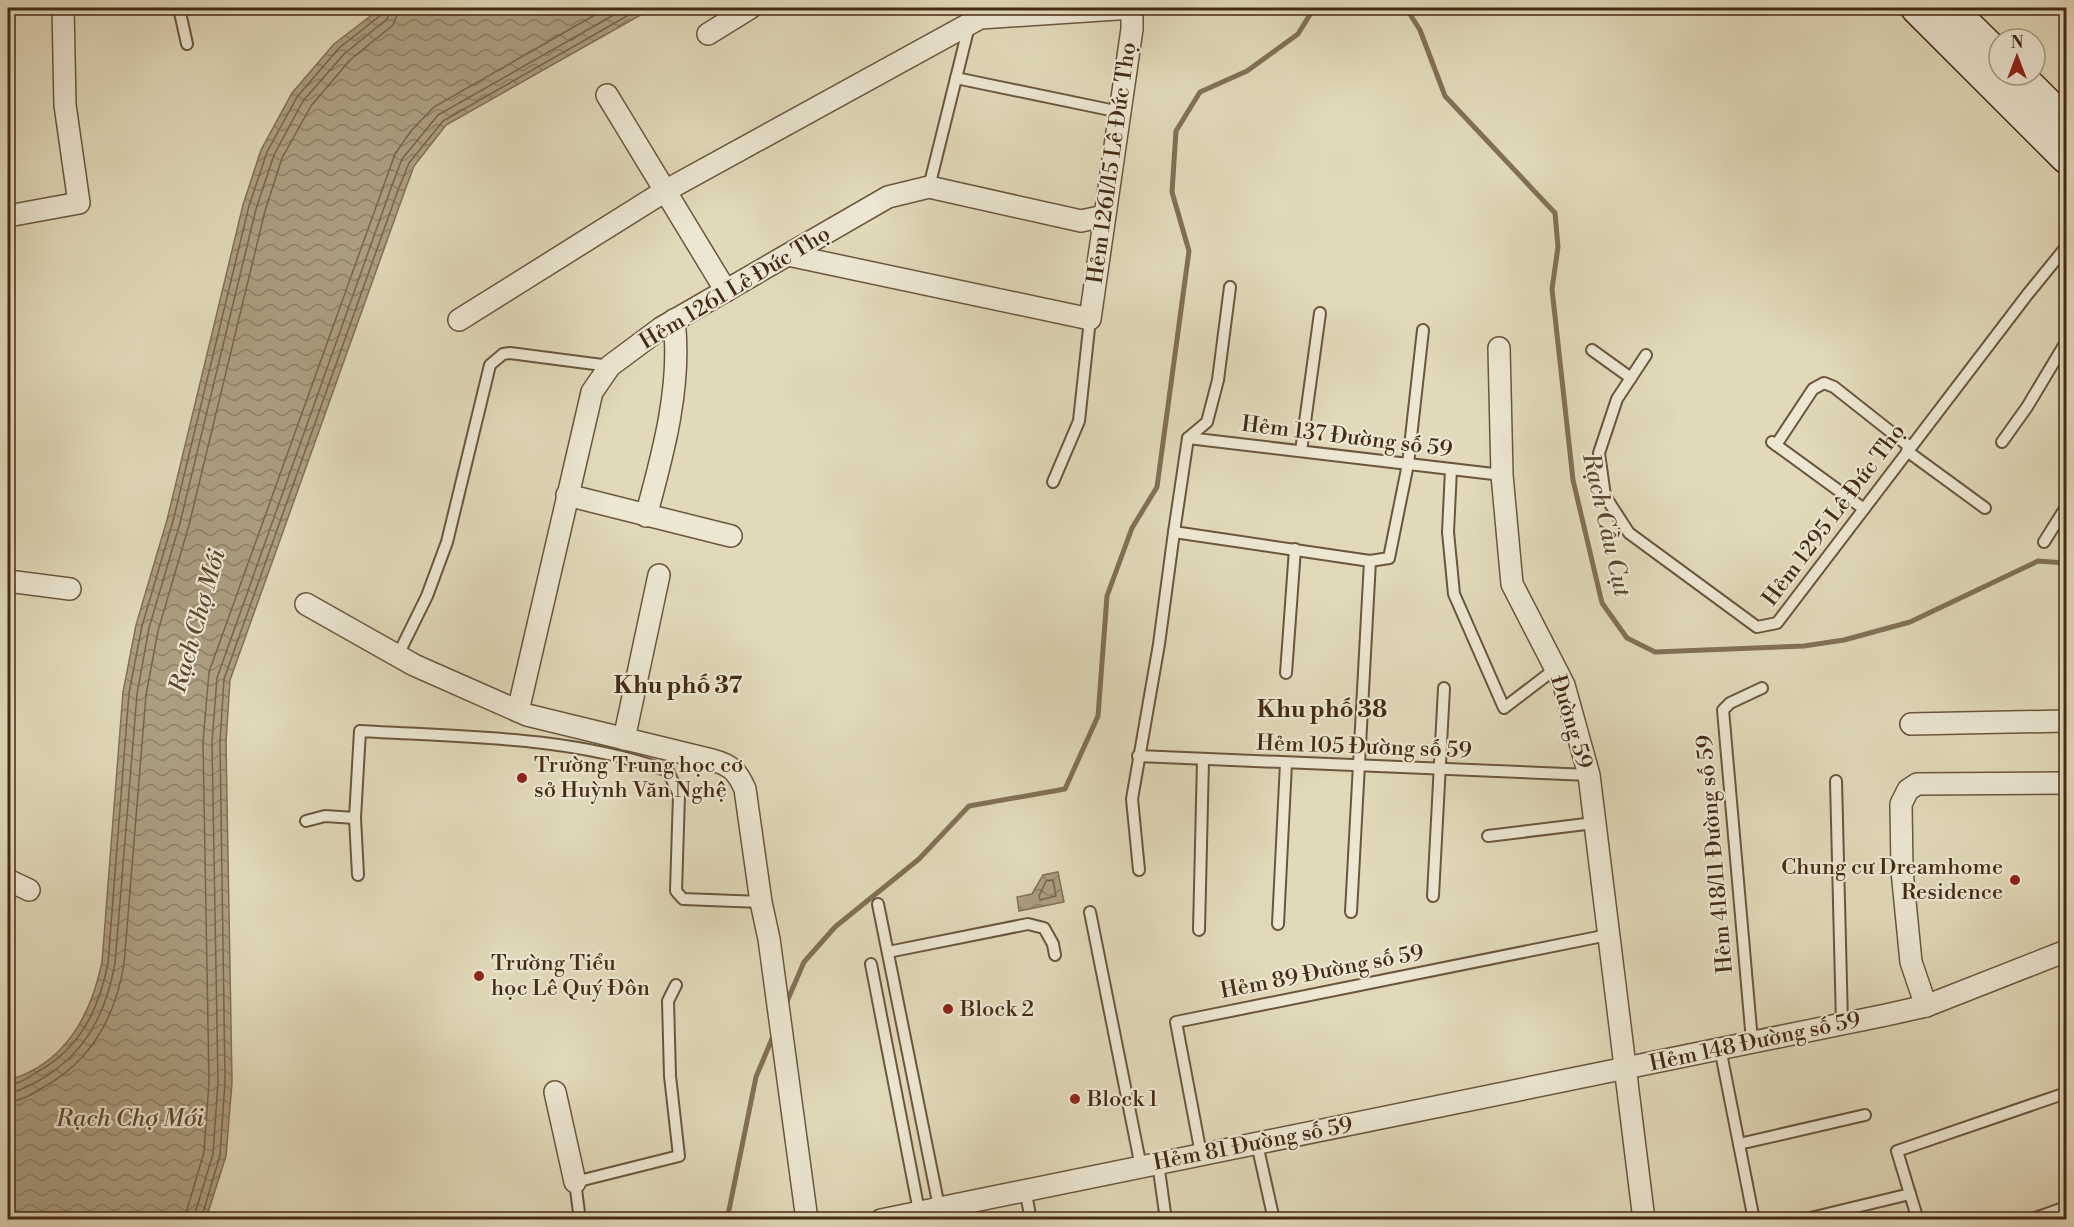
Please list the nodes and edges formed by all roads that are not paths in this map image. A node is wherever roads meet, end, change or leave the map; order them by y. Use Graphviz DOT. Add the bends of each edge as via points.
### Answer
graph roads {
  1 [pos="63,8"];
  2 [pos="179,8"];
  3 [pos="750,8"];
  4 [pos="1132,8"];
  5 [pos="1916,8"];
  6 [pos="1950,8"];
  7 [pos="970,23"];
  8 [pos="708,34"];
  9 [pos="187,44"];
  10 [pos="1987,44"];
  11 [pos="956,78"];
  12 [pos="2031,87"];
  13 [pos="607,95"];
  14 [pos="1120,112"];
  15 [pos="2067,122"];
  16 [pos="2067,158"];
  17 [pos="929,187"];
  18 [pos="665,191"];
  19 [pos="8,216"];
  20 [pos="1104,216"];
  21 [pos="2067,248"];
  22 [pos="788,255"];
  23 [pos="1230,287"];
  24 [pos="726,291"];
  25 [pos="1320,313"];
  26 [pos="1090,319"];
  27 [pos="459,320"];
  28 [pos="674,320"];
  29 [pos="1423,330"];
  30 [pos="2067,342"];
  31 [pos="1499,348"];
  32 [pos="1592,350"];
  33 [pos="1646,355"];
  34 [pos="610,366"];
  35 [pos="1631,378"];
  36 [pos="1188,438"];
  37 [pos="2002,442"];
  38 [pos="1909,449"];
  39 [pos="1301,451"];
  40 [pos="1408,464"];
  41 [pos="1451,469"];
  42 [pos="1502,475"];
  43 [pos="1053,482"];
  44 [pos="567,495"];
  45 [pos="2067,507"];
  46 [pos="1986,508"];
  47 [pos="1864,509"];
  48 [pos="646,516"];
  49 [pos="1174,532"];
  50 [pos="731,536"];
  51 [pos="2044,542"];
  52 [pos="1295,549"];
  53 [pos="1370,561"];
  54 [pos="659,575"];
  55 [pos="8,581"];
  56 [pos="70,589"];
  57 [pos="306,604"];
  58 [pos="397,657"];
  59 [pos="1556,669"];
  60 [pos="1286,673"];
  61 [pos="1444,688"];
  62 [pos="1762,688"];
  63 [pos="518,711"];
  64 [pos="2067,721"];
  65 [pos="1911,724"];
  66 [pos="624,739"];
  67 [pos="1138,756"];
  68 [pos="1203,760"];
  69 [pos="1286,763"];
  70 [pos="1359,766"];
  71 [pos="1441,770"];
  72 [pos="1589,776"];
  73 [pos="1836,781"];
  74 [pos="2067,783"];
  75 [pos="355,818"];
  76 [pos="306,821"];
  77 [pos="1594,823"];
  78 [pos="1488,836"];
  79 [pos="1139,870"];
  80 [pos="358,874"];
  81 [pos="8,880"];
  82 [pos="29,890"];
  83 [pos="1433,896"];
  84 [pos="761,902"];
  85 [pos="878,904"];
  86 [pos="1090,912"];
  87 [pos="1351,912"];
  88 [pos="1278,924"];
  89 [pos="1199,930"];
  90 [pos="1608,935"];
  91 [pos="2067,951"];
  92 [pos="888,952"];
  93 [pos="1055,955"];
  94 [pos="871,964"];
  95 [pos="676,985"];
  96 [pos="1926,1006"];
  97 [pos="1842,1023"];
  98 [pos="1752,1041"];
  99 [pos="1720,1048"];
  100 [pos="1625,1069"];
  101 [pos="555,1092"];
  102 [pos="2067,1094"];
  103 [pos="1865,1115"];
  104 [pos="1257,1144"];
  105 [pos="1739,1144"];
  106 [pos="1201,1154"];
  107 [pos="1149,1165"];
  108 [pos="575,1182"];
  109 [pos="1025,1189"];
  110 [pos="1910,1194"];
  111 [pos="2067,1207"];
  112 [pos="920,1212"];
  113 [pos="2052,1216"];
  114 [pos="580,1220"];
  115 [pos="807,1220"];
  116 [pos="881,1220"];
  117 [pos="1031,1220"];
  118 [pos="1166,1220"];
  119 [pos="1274,1220"];
  120 [pos="1644,1220"];
  121 [pos="1754,1220"];
  122 [pos="1802,1220"];
  123 [pos="1918,1220"];
  124 [pos="2030,1220"];
  1 -- 19 [label="street" via="65,105 78,203"];
  2 -- 9 [label="lane"];
  3 -- 8 [label="street"];
  4 -- 7 [label="street" via="980,18"];
  4 -- 14 [label="street, Hẻm 1261/15 Lê Đức Thọ"];
  5 -- 16 [label="main road"];
  6 -- 10 [label="main road"];
  7 -- 11 [label="lane"];
  7 -- 18 [label="street"];
  11 -- 14 [label="lane"];
  11 -- 17 [label="lane"];
  12 -- 15 [label="main road"];
  13 -- 18 [label="street"];
  14 -- 20 [label="street, Hẻm 1261/15 Lê Đức Thọ"];
  17 -- 20 [label="street, Hẻm 1261 Lê Đức Thọ" via="1081,221"];
  17 -- 22 [label="street, Hẻm 1261 Lê Đức Thọ" via="888,197"];
  18 -- 24 [label="street"];
  18 -- 27 [label="street"];
  20 -- 26 [label="street, Hẻm 1261/15 Lê Đức Thọ"];
  21 -- 38 [label="lane, Hẻm 1295 Lê Đức Thọ" via="2027,294"];
  22 -- 24 [label="street, Hẻm 1261 Lê Đức Thọ"];
  22 -- 26 [label="street"];
  23 -- 36 [label="lane" via="1218,380 1207,422"];
  24 -- 28 [label="street, Hẻm 1261 Lê Đức Thọ"];
  25 -- 39 [label="lane"];
  26 -- 43 [label="lane" via="1079,421"];
  28 -- 34 [label="street, Hẻm 1261 Lê Đức Thọ"];
  28 -- 48 [label="street" via="677,364"];
  29 -- 40 [label="lane"];
  30 -- 37 [label="lane"];
  31 -- 42 [label="street, Đường 59"];
  32 -- 35 [label="lane"];
  33 -- 35 [label="lane, Hẻm 1295 Lê Đức Thọ"];
  34 -- 44 [label="street, Hẻm 1261 Lê Đức Thọ" via="592,392"];
  34 -- 58 [label="lane" via="510,353 490,365 447,542 427,596"];
  35 -- 47 [label="lane, Hẻm 1295 Lê Đức Thọ" via="1617,399 1599,453 1605,496 1629,533 1757,627 1777,623"];
  36 -- 39 [label="lane, Hẻm 137 Đường số 59"];
  36 -- 49 [label="lane"];
  38 -- 46 [label="lane"];
  38 -- 47 [label="lane, Hẻm 1295 Lê Đức Thọ"];
  38 -- 47 [label="lane" via="1834,387 1824,383 1813,389 1773,443"];
  39 -- 40 [label="lane, Hẻm 137 Đường số 59"];
  40 -- 41 [label="lane, Hẻm 137 Đường số 59"];
  40 -- 53 [label="lane" via="1389,558"];
  41 -- 42 [label="lane, Hẻm 137 Đường số 59"];
  41 -- 59 [label="lane" via="1448,532 1454,594 1504,708"];
  42 -- 59 [label="street, Đường 59" via="1512,584"];
  44 -- 48 [label="street"];
  44 -- 63 [label="street, Hẻm 1261 Lê Đức Thọ"];
  45 -- 51 [label="lane"];
  48 -- 50 [label="street"];
  49 -- 52 [label="lane"];
  49 -- 67 [label="lane" via="1160,644"];
  52 -- 53 [label="lane"];
  52 -- 60 [label="lane"];
  53 -- 70 [label="lane"];
  54 -- 66 [label="street"];
  55 -- 56 [label="street"];
  57 -- 58 [label="street"];
  58 -- 63 [label="street"];
  59 -- 72 [label="street, Đường 59"];
  61 -- 71 [label="lane"];
  62 -- 98 [label="lane, Hẻm 418/11 Đường số 59" via="1723,710"];
  63 -- 66 [label="street"];
  64 -- 65 [label="street"];
  66 -- 84 [label="street" via="727,764 738,773 745,789"];
  67 -- 68 [label="lane, Hẻm 105 Đường số 59"];
  67 -- 79 [label="lane" via="1132,799"];
  68 -- 69 [label="lane, Hẻm 105 Đường số 59"];
  68 -- 89 [label="lane"];
  69 -- 70 [label="lane, Hẻm 105 Đường số 59"];
  69 -- 88 [label="lane"];
  70 -- 71 [label="lane, Hẻm 105 Đường số 59"];
  70 -- 87 [label="lane"];
  71 -- 72 [label="lane, Hẻm 105 Đường số 59"];
  71 -- 83 [label="lane"];
  72 -- 77 [label="street, Đường 59"];
  73 -- 97 [label="lane"];
  74 -- 96 [label="street" via="1917,784 1908,790 1901,804 1902,871 1911,962"];
  75 -- 76 [label="lane" via="325,816"];
  75 -- 80 [label="lane"];
  75 -- 84 [label="lane" via="360,731 564,744 635,759 668,771 678,795 676,891 683,899"];
  77 -- 78 [label="lane"];
  77 -- 90 [label="street, Đường 59"];
  81 -- 82 [label="street"];
  84 -- 115 [label="street"];
  85 -- 92 [label="lane"];
  86 -- 107 [label="lane"];
  90 -- 100 [label="street, Đường 59"];
  90 -- 106 [label="lane, Hẻm 89 Đường số 59" via="1176,1022"];
  91 -- 96 [label="street, Hẻm 148 Đường số 59"];
  92 -- 93 [label="lane" via="1029,924 1044,928"];
  92 -- 112 [label="lane"];
  94 -- 112 [label="lane"];
  95 -- 108 [label="lane" via="668,1001 668,1012 679,1156"];
  96 -- 97 [label="street, Hẻm 148 Đường số 59"];
  97 -- 98 [label="street, Hẻm 148 Đường số 59"];
  98 -- 99 [label="street, Hẻm 148 Đường số 59"];
  99 -- 100 [label="street, Hẻm 148 Đường số 59"];
  99 -- 105 [label="lane"];
  100 -- 104 [label="street, Hẻm 81 Đường số 59"];
  100 -- 120 [label="street, Đường 59"];
  101 -- 108 [label="street"];
  102 -- 110 [label="lane" via="1897,1151"];
  103 -- 105 [label="lane"];
  104 -- 106 [label="street, Hẻm 81 Đường số 59"];
  104 -- 119 [label="lane"];
  105 -- 121 [label="lane"];
  106 -- 107 [label="street, Hẻm 81 Đường số 59"];
  107 -- 109 [label="street, Hẻm 81 Đường số 59"];
  107 -- 118 [label="lane"];
  108 -- 114 [label="lane"];
  109 -- 112 [label="street, Hẻm 81 Đường số 59"];
  109 -- 117 [label="lane"];
  110 -- 122 [label="lane"];
  110 -- 123 [label="lane"];
  111 -- 113 [label="lane"];
  112 -- 116 [label="street, Hẻm 81 Đường số 59"];
  113 -- 124 [label="lane"];
}
